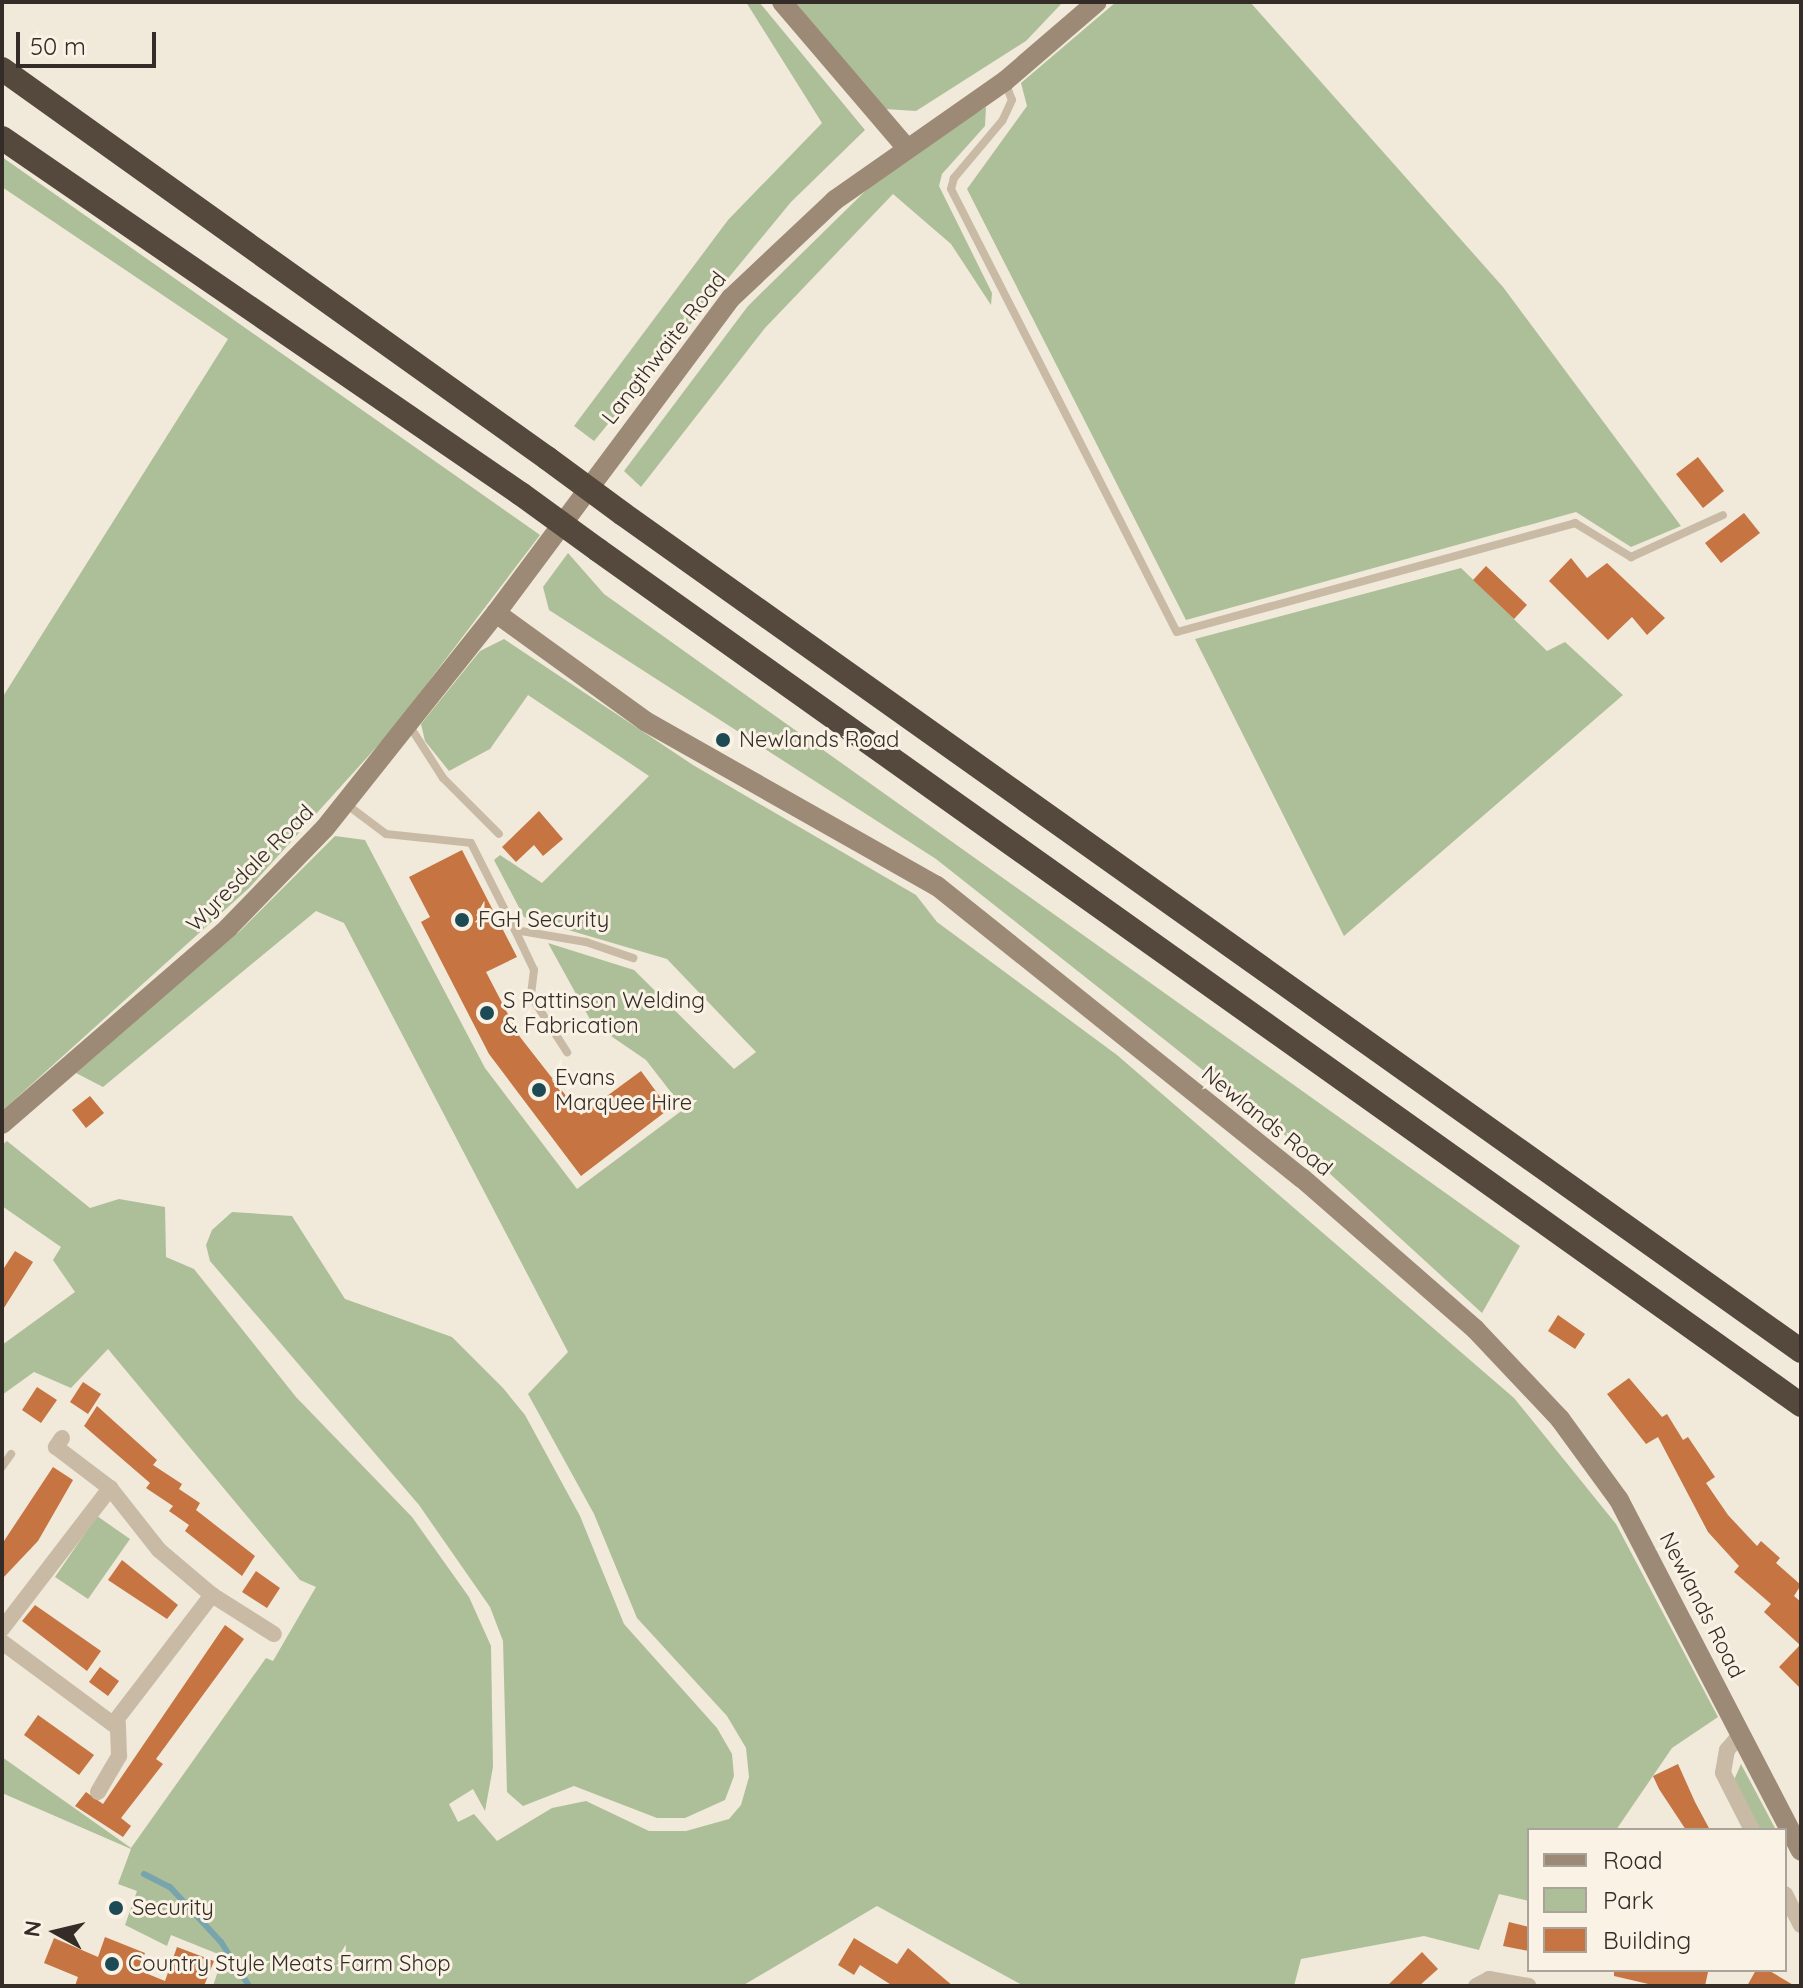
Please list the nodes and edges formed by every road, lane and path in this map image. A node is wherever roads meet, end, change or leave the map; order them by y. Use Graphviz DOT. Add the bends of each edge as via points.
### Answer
graph roads {
  1 [pos="782,2"];
  2 [pos="1097,2"];
  3 [pos="2,69"];
  4 [pos="1005,81"];
  5 [pos="2,138"];
  6 [pos="906,147"];
  7 [pos="1723,515"];
  8 [pos="496,613"];
  9 [pos="409,724"];
  10 [pos="345,803"];
  11 [pos="499,834"];
  12 [pos="515,930"];
  13 [pos="633,958"];
  14 [pos="567,1052"];
  15 [pos="2,1124"];
  16 [pos="1801,1351"];
  17 [pos="1801,1405"];
  18 [pos="62,1438"];
  19 [pos="11,1454"];
  20 [pos="2,1467"];
  21 [pos="110,1488"];
  22 [pos="212,1595"];
  23 [pos="2,1629"];
  24 [pos="274,1634"];
  25 [pos="2,1642"];
  26 [pos="118,1723"];
  27 [pos="1741,1734"];
  28 [pos="98,1792"];
  29 [pos="1751,1828"];
  30 [pos="1801,1851"];
  31 [pos="1787,1898"];
  32 [pos="1801,1925"];
  33 [pos="1476,1986"];
  34 [pos="1528,1986"];
  1 -- 6 [label="street"];
  2 -- 4 [label="street, Langthwaite Road"];
  3 -- 16 [label="highway, bridge"];
  4 -- 6 [label="street, Langthwaite Road"];
  4 -- 7 [label="lane" via="1012,100 1002,121 954,178 951,189 1177,632 1575,523 1631,557"];
  5 -- 17 [label="highway, bridge" via="521,494"];
  6 -- 8 [label="street, Langthwaite Road" via="835,200 731,298"];
  8 -- 9 [label="street, Wyresdale Road"];
  8 -- 27 [label="street, Newlands Road" via="645,721 937,886 1302,1178 1475,1329 1560,1419 1619,1500"];
  9 -- 10 [label="street, Wyresdale Road"];
  9 -- 11 [label="lane" via="443,778"];
  10 -- 12 [label="lane" via="386,834 471,843"];
  10 -- 15 [label="street, Wyresdale Road" via="228,928"];
  12 -- 13 [label="lane" via="586,942"];
  12 -- 14 [label="lane" via="534,970 531,996"];
  18 -- 21 [label="street" via="56,1447"];
  19 -- 20 [label="lane"];
  21 -- 22 [label="street" via="159,1550"];
  21 -- 23 [label="street"];
  22 -- 24 [label="street"];
  22 -- 26 [label="street"];
  25 -- 26 [label="street" via="26,1654 41,1676 97,1718"];
  26 -- 28 [label="street" via="119,1756"];
  27 -- 29 [label="street" via="1727,1750 1723,1773"];
  27 -- 30 [label="street, Newlands Road"];
  31 -- 32 [label="street"];
  33 -- 34 [label="street" via="1489,1979"];
}
